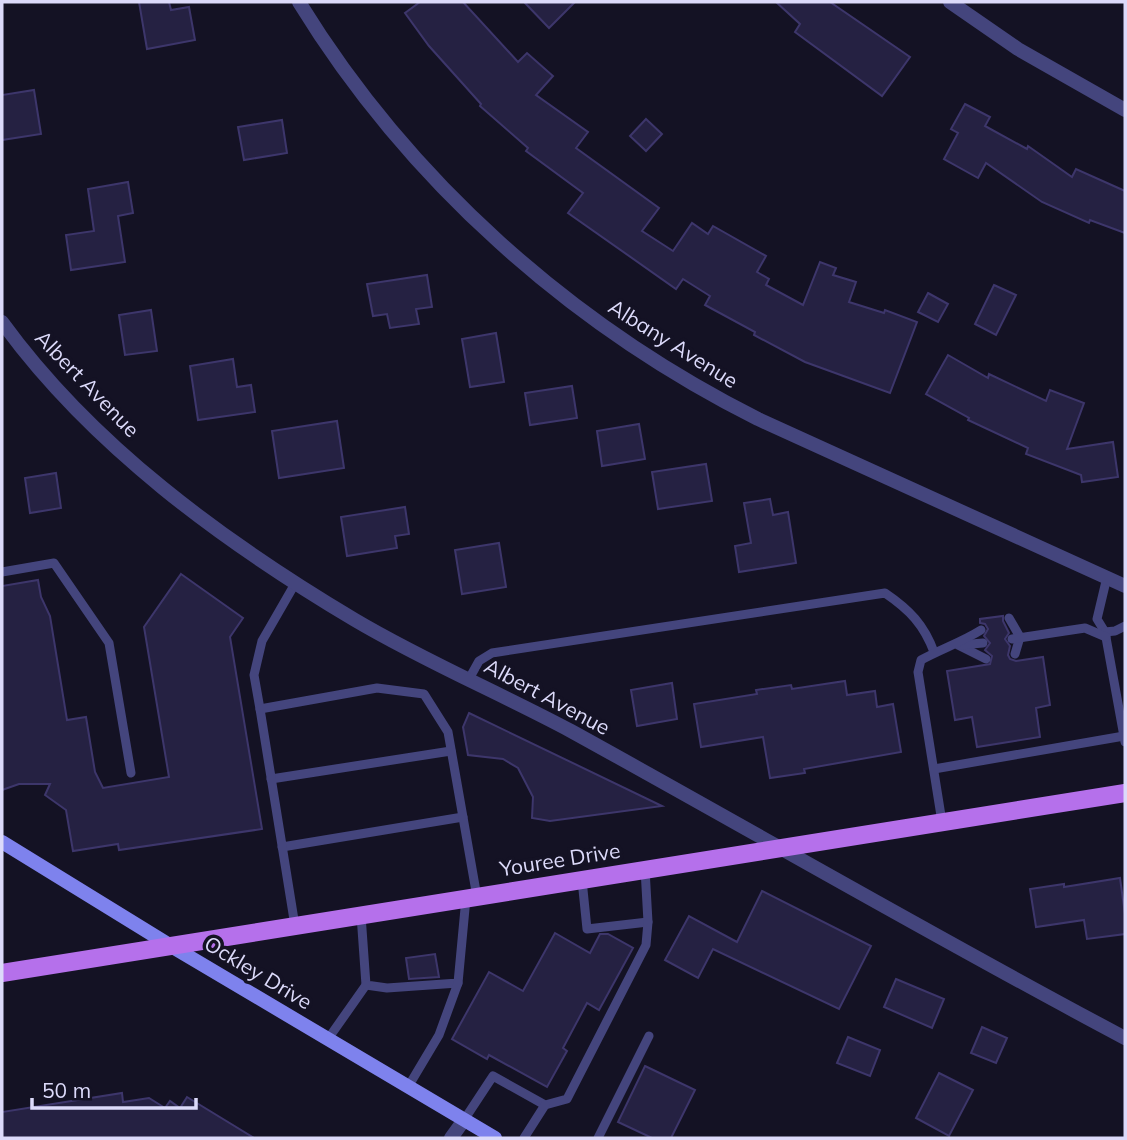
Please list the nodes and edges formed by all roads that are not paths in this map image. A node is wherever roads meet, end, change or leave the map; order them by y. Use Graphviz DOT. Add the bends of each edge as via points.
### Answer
graph roads {
  1 [pos="299,2"];
  2 [pos="950,2"];
  3 [pos="1125,110"];
  4 [pos="2,321"];
  5 [pos="2,572"];
  6 [pos="1107,577"];
  7 [pos="296,582"];
  8 [pos="1125,586"];
  9 [pos="1010,622"];
  10 [pos="981,626"];
  11 [pos="1125,626"];
  12 [pos="1106,635"];
  13 [pos="1016,638"];
  14 [pos="984,643"];
  15 [pos="958,645"];
  16 [pos="934,652"];
  17 [pos="1015,654"];
  18 [pos="986,659"];
  19 [pos="470,679"];
  20 [pos="260,709"];
  21 [pos="1125,739"];
  22 [pos="451,751"];
  23 [pos="934,769"];
  24 [pos="131,773"];
  25 [pos="271,779"];
  26 [pos="1125,793"];
  27 [pos="463,817"];
  28 [pos="943,822"];
  29 [pos="2,842"];
  30 [pos="282,847"];
  31 [pos="778,848"];
  32 [pos="645,869"];
  33 [pos="582,880"];
  34 [pos="471,898"];
  35 [pos="361,915"];
  36 [pos="648,922"];
  37 [pos="295,926"];
  38 [pos="171,946"];
  39 [pos="2,973"];
  40 [pos="458,983"];
  41 [pos="366,985"];
  42 [pos="649,1036"];
  43 [pos="1125,1038"];
  44 [pos="327,1039"];
  45 [pos="408,1087"];
  46 [pos="545,1105"];
  47 [pos="464,1119"];
  48 [pos="451,1138"];
  49 [pos="495,1138"];
  50 [pos="524,1138"];
  51 [pos="598,1138"];
  1 -- 6 [label="street, Albany Avenue" via="370,105 463,207 538,277 604,328 748,414"];
  2 -- 3 [label="street" via="1018,49"];
  4 -- 7 [label="street, Albert Avenue" via="46,376 106,438 172,495"];
  5 -- 24 [label="lane" via="54,563 109,643"];
  6 -- 8 [label="street, Albany Avenue"];
  6 -- 12 [label="lane" via="1097,613"];
  7 -- 19 [label="street, Albert Avenue" via="356,621"];
  7 -- 20 [label="lane" via="262,641 254,675"];
  9 -- 13 [label="lane"];
  10 -- 15 [label="lane"];
  11 -- 12 [label="lane"];
  12 -- 13 [label="lane" via="1085,628"];
  12 -- 21 [label="lane"];
  13 -- 17 [label="lane"];
  14 -- 15 [label="lane"];
  15 -- 16 [label="lane"];
  15 -- 18 [label="lane"];
  16 -- 19 [label="lane" via="926,631 885,593 492,653 480,661"];
  16 -- 23 [label="lane" via="921,660 918,672"];
  19 -- 31 [label="street, Albert Avenue"];
  20 -- 22 [label="lane" via="377,688 424,694 448,732"];
  20 -- 25 [label="lane"];
  21 -- 23 [label="lane"];
  22 -- 25 [label="lane"];
  22 -- 27 [label="lane"];
  23 -- 28 [label="lane"];
  25 -- 30 [label="lane"];
  26 -- 28 [label="main road, Youree Drive"];
  27 -- 30 [label="lane"];
  27 -- 34 [label="lane"];
  28 -- 31 [label="main road, Youree Drive"];
  29 -- 38 [label="street, Ockley Drive"];
  30 -- 37 [label="lane"];
  31 -- 32 [label="main road, Youree Drive"];
  31 -- 43 [label="street, Albert Avenue"];
  32 -- 33 [label="main road, Youree Drive"];
  32 -- 36 [label="lane"];
  33 -- 34 [label="main road, Youree Drive"];
  33 -- 36 [label="lane" via="587,929"];
  34 -- 35 [label="main road, Youree Drive"];
  34 -- 40 [label="lane"];
  35 -- 37 [label="main road, Youree Drive"];
  35 -- 41 [label="lane"];
  36 -- 46 [label="lane" via="646,945 567,1100"];
  37 -- 38 [label="main road, Youree Drive"];
  38 -- 39 [label="main road, Youree Drive"];
  38 -- 44 [label="street, Ockley Drive"];
  40 -- 41 [label="lane"];
  40 -- 45 [label="lane" via="439,1035"];
  41 -- 44 [label="lane"];
  42 -- 51 [label="lane"];
  44 -- 45 [label="street, Ockley Drive"];
  45 -- 47 [label="street, Ockley Drive"];
  46 -- 47 [label="lane" via="493,1076"];
  46 -- 50 [label="lane"];
  47 -- 48 [label="street"];
  47 -- 49 [label="street, Ockley Drive"];
}
